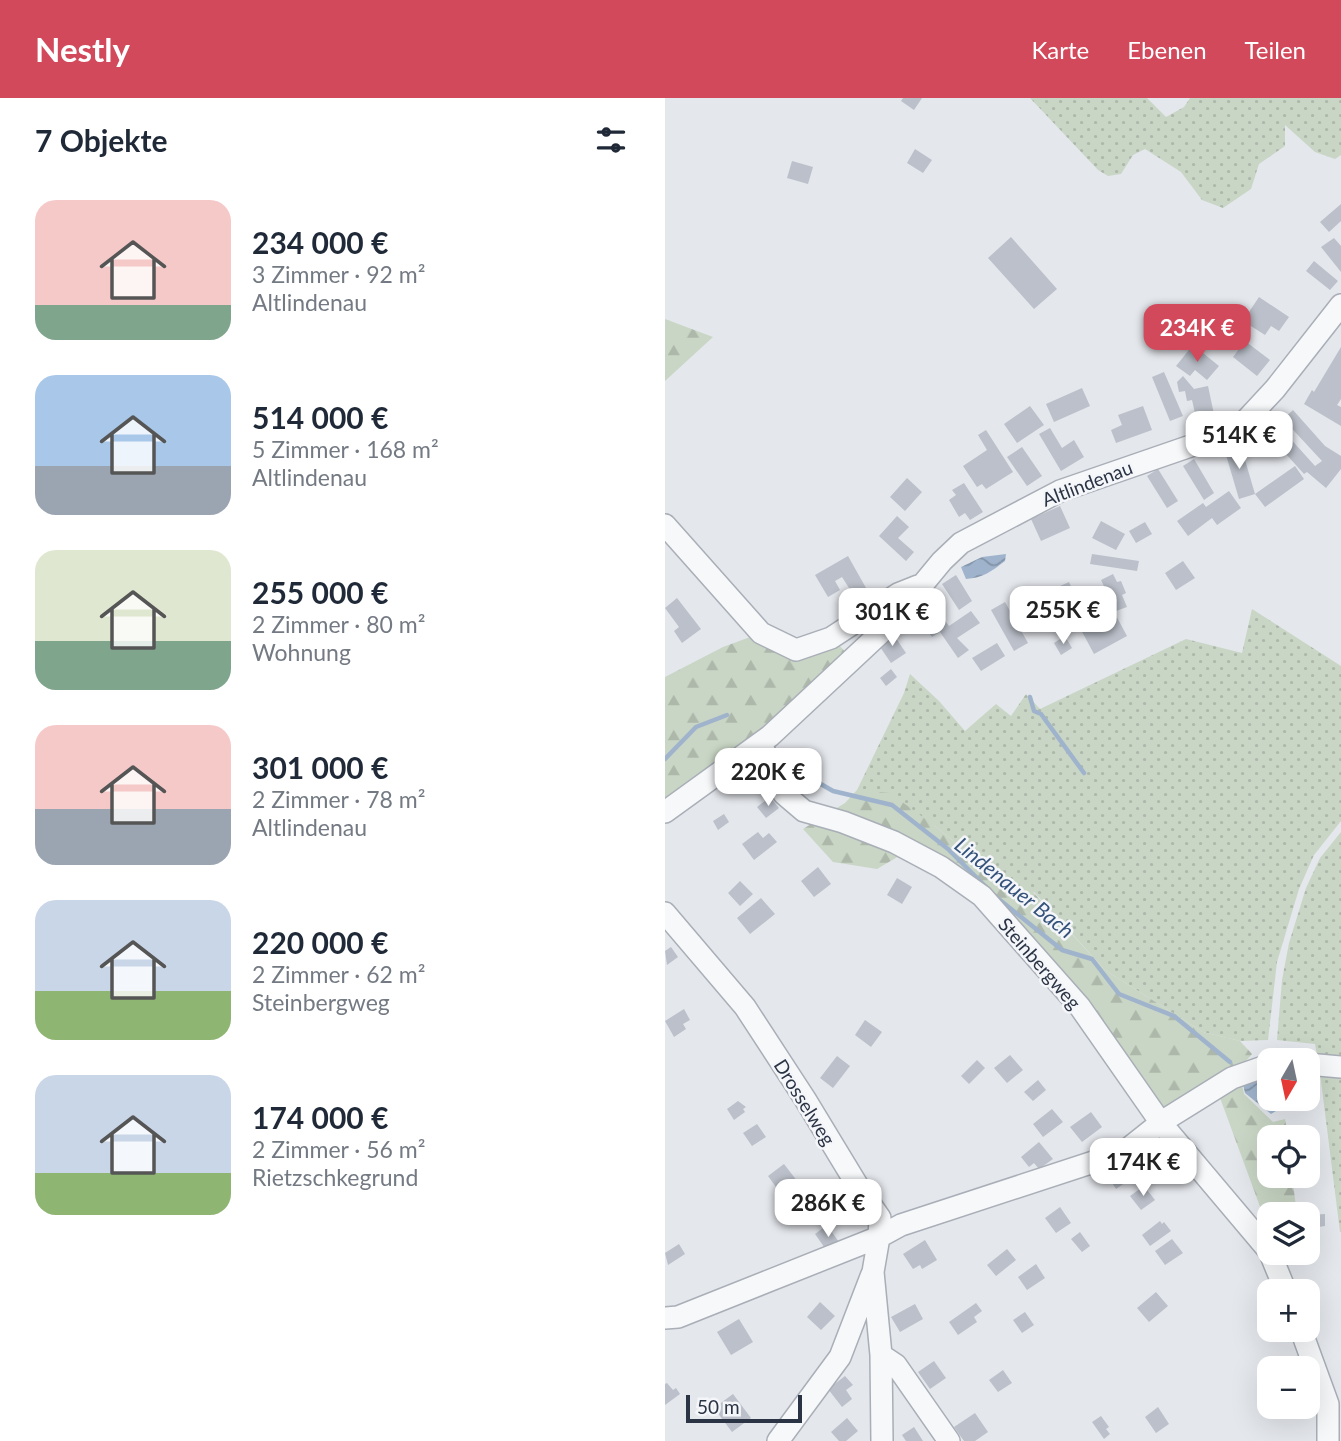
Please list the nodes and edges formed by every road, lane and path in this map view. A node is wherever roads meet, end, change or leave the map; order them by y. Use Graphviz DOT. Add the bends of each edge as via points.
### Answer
graph roads {
  1 [pos="1341,305"];
  2 [pos="665,525"];
  3 [pos="923,584"];
  4 [pos="761,744"];
  5 [pos="665,812"];
  6 [pos="665,913"];
  7 [pos="1320,1066"];
  8 [pos="1341,1068"];
  9 [pos="1257,1069"];
  10 [pos="1161,1123"];
  11 [pos="879,1237"];
  12 [pos="1257,1237"];
  13 [pos="873,1272"];
  14 [pos="665,1318"];
  15 [pos="1305,1342"];
  16 [pos="881,1355"];
  17 [pos="778,1441"];
  18 [pos="882,1441"];
  19 [pos="949,1441"];
  20 [pos="1328,1441"];
  1 -- 3 [label="street, Altlindenau" via="1237,430 1060,491 1023,509 961,542"];
  2 -- 3 [label="street, Altlindenau" via="761,633 796,650 831,638 898,594"];
  3 -- 4 [label="street, Altlindenau" via="889,625"];
  4 -- 5 [label="street, Altlindenau"];
  4 -- 10 [label="street, Steinbergweg" via="784,794 804,811 894,842 982,896 1080,1007"];
  6 -- 11 [label="street, Drosselweg" via="753,1019 880,1218"];
  7 -- 8 [label="street"];
  9 -- 10 [label="street" via="1232,1078"];
  10 -- 11 [label="street" via="1124,1152 901,1225"];
  10 -- 12 [label="street, Steinbergweg"];
  11 -- 13 [label="street, Drosselweg"];
  11 -- 14 [label="street" via="678,1317"];
  13 -- 16 [label="street, Drosselweg"];
  13 -- 17 [label="street" via="840,1357"];
  15 -- 20 [label="street" via="1328,1404"];
  16 -- 18 [label="street, Drosselweg"];
  16 -- 19 [label="street" via="896,1365"];
}
